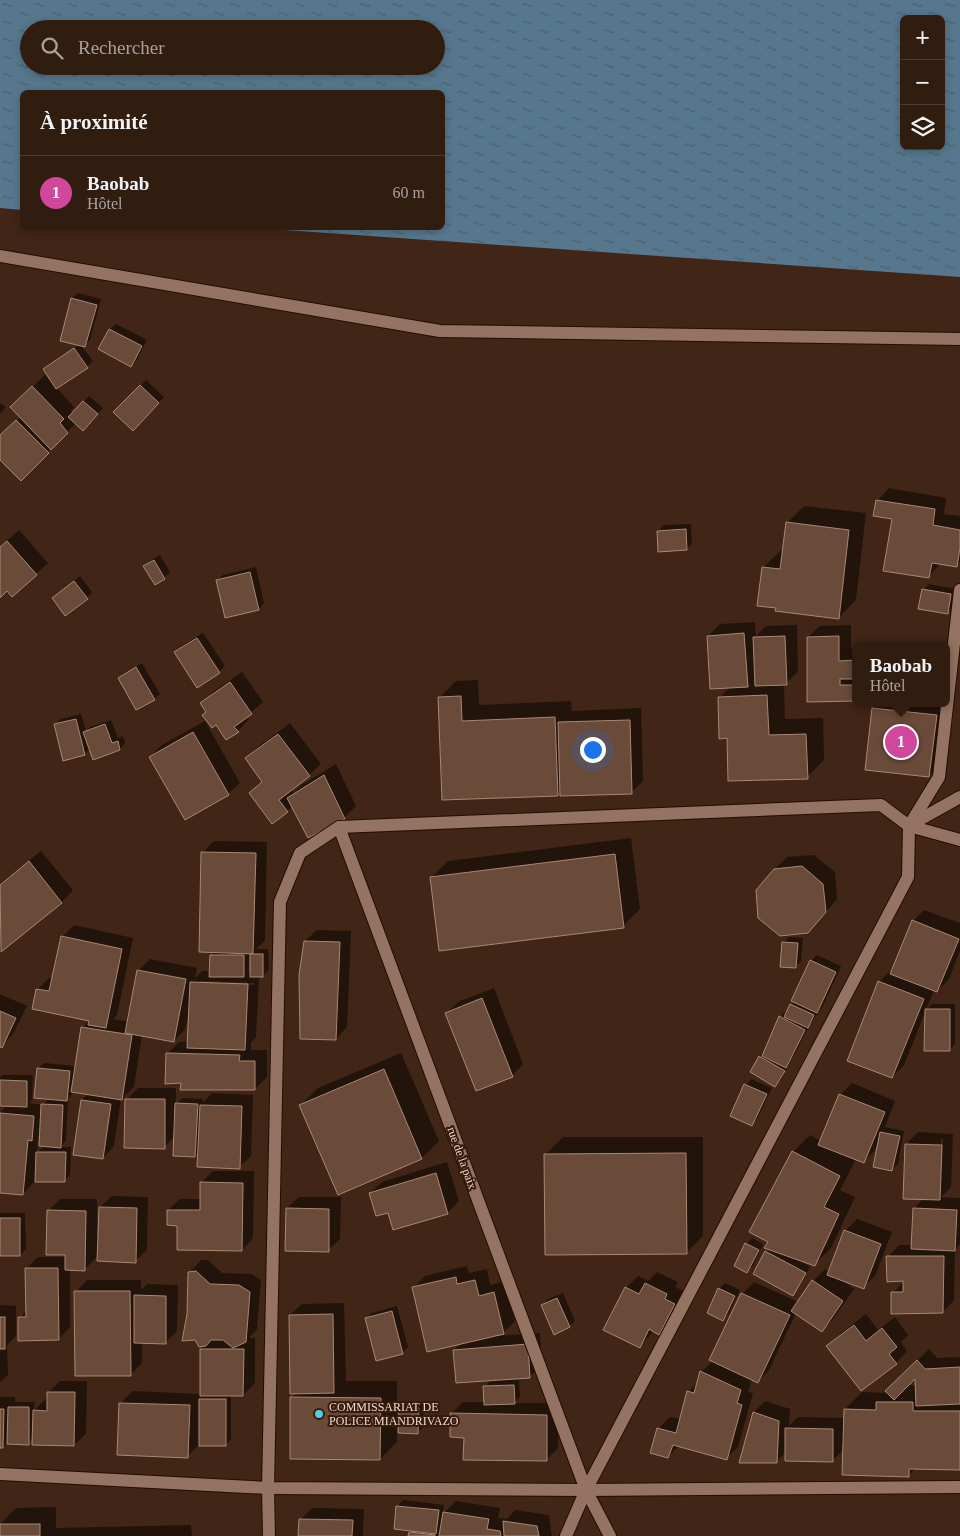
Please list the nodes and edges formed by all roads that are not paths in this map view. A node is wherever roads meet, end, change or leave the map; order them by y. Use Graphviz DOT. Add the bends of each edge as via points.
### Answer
graph roads {
  1 [pos="0,256"];
  2 [pos="960,339"];
  3 [pos="960,590"];
  4 [pos="950,679"];
  5 [pos="947,707"];
  6 [pos="960,797"];
  7 [pos="909,826"];
  8 [pos="339,827"];
  9 [pos="960,840"];
  10 [pos="0,1474"];
  11 [pos="960,1487"];
  12 [pos="268,1488"];
  13 [pos="586,1490"];
  14 [pos="268,1536"];
  15 [pos="566,1536"];
  16 [pos="610,1536"];
  1 -- 2 [label="street" via="440,331"];
  3 -- 4 [label="street"];
  5 -- 7 [label="street" via="939,777"];
  6 -- 7 [label="street"];
  7 -- 8 [label="street" via="880,805"];
  7 -- 9 [label="street"];
  7 -- 13 [label="street" via="908,877"];
  8 -- 12 [label="street" via="300,853 280,902"];
  8 -- 13 [label="street, rue de la paix"];
  10 -- 12 [label="street"];
  11 -- 13 [label="street"];
  12 -- 13 [label="street"];
  12 -- 14 [label="street"];
  13 -- 15 [label="street"];
  13 -- 16 [label="street, rue de la paix"];
}
